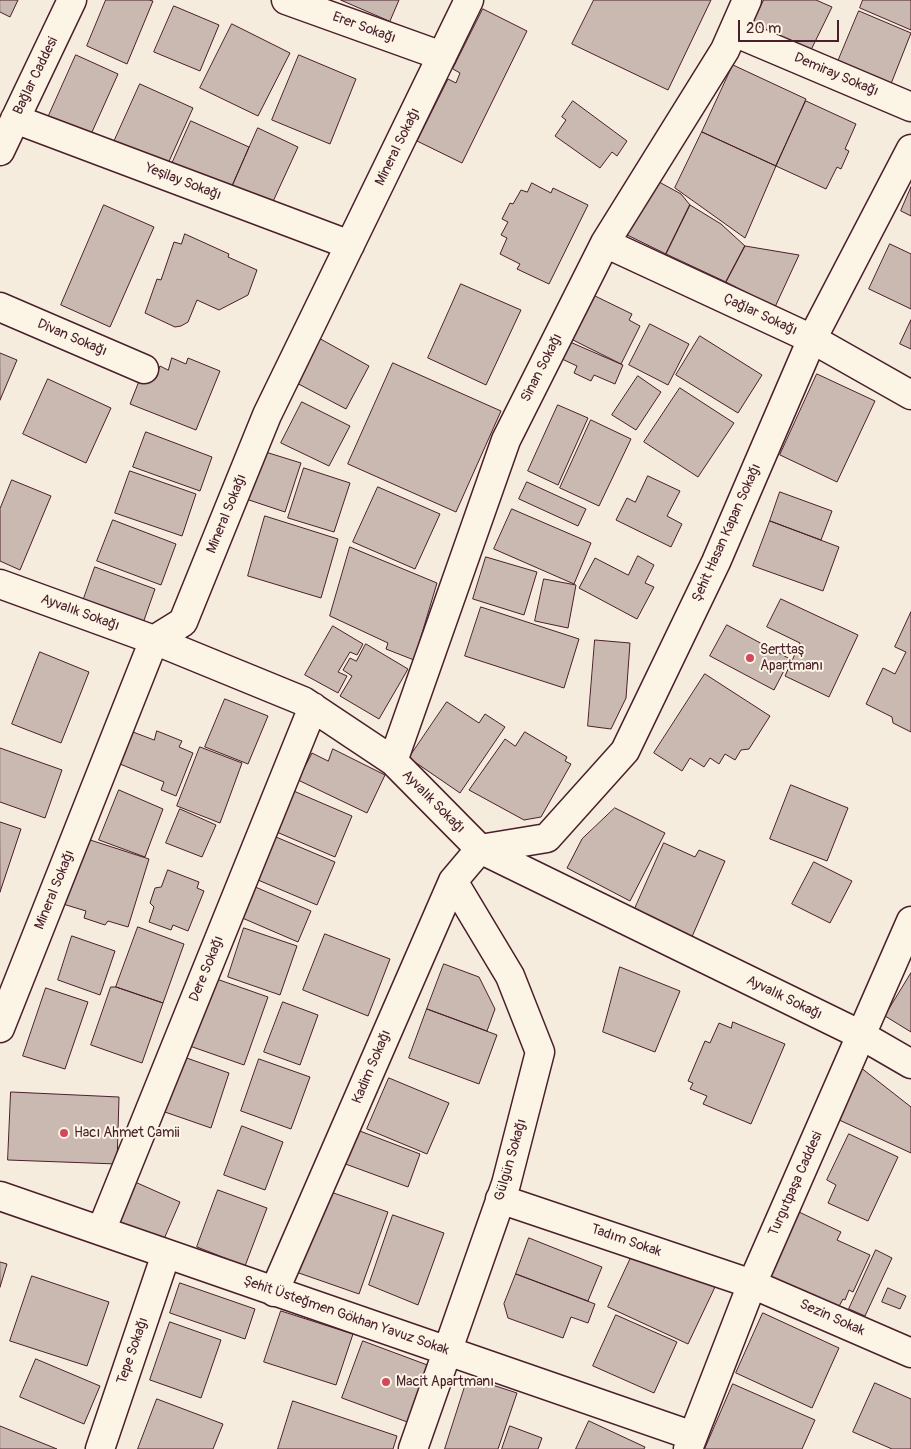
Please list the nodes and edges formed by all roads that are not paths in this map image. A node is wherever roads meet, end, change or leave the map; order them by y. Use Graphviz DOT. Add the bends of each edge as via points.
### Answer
graph roads {
  1 [pos="72,0"];
  2 [pos="286,0"];
  3 [pos="469,0"];
  4 [pos="747,0"];
  5 [pos="734,32"];
  6 [pos="442,56"];
  7 [pos="911,107"];
  8 [pos="15,119"];
  9 [pos="911,150"];
  10 [pos="0,151"];
  11 [pos="605,243"];
  12 [pos="350,245"];
  13 [pos="0,307"];
  14 [pos="812,339"];
  15 [pos="144,369"];
  16 [pos="911,395"];
  17 [pos="0,584"];
  18 [pos="154,640"];
  19 [pos="313,707"];
  20 [pos="392,761"];
  21 [pos="480,850"];
  22 [pos="453,881"];
  23 [pos="911,921"];
  24 [pos="0,1028"];
  25 [pos="861,1035"];
  26 [pos="911,1064"];
  27 [pos="0,1196"];
  28 [pos="500,1199"];
  29 [pos="101,1232"];
  30 [pos="166,1254"];
  31 [pos="752,1284"];
  32 [pos="274,1292"];
  33 [pos="447,1351"];
  34 [pos="911,1353"];
  35 [pos="691,1442"];
  36 [pos="100,1449"];
  37 [pos="413,1449"];
  1 -- 8 [label="street, Bağlar Caddesi"];
  2 -- 6 [label="street, Erer Sokağı"];
  3 -- 6 [label="street, Mineral Sokağı"];
  4 -- 5 [label="street, Sinan Sokağı"];
  5 -- 7 [label="street, Demiray Sokağı"];
  5 -- 11 [label="street, Sinan Sokağı"];
  6 -- 12 [label="street, Mineral Sokağı"];
  8 -- 10 [label="street, Bağlar Caddesi"];
  8 -- 12 [label="street, Yeşilay Sokağı"];
  9 -- 14 [label="street, Şehit Hasan Kapan Sokağı"];
  11 -- 14 [label="street, Çağlar Sokağı"];
  11 -- 20 [label="street, Sinan Sokağı" via="506,440"];
  12 -- 18 [label="street, Mineral Sokağı" via="267,415 183,622"];
  13 -- 15 [label="street, Divan Sokağı"];
  14 -- 16 [label="street, Çağlar Sokağı"];
  14 -- 21 [label="street, Şehit Hasan Kapan Sokağı" via="716,562 625,751 547,838"];
  17 -- 18 [label="street, Ayvalık Sokağı"];
  18 -- 19 [label="street, Ayvalık Sokağı"];
  18 -- 24 [label="street, Mineral Sokağı"];
  19 -- 20 [label="street, Ayvalık Sokağı"];
  19 -- 29 [label="street, Dere Sokağı"];
  20 -- 21 [label="street, Ayvalık Sokağı"];
  21 -- 22 [label="street, Kadim Sokağı"];
  21 -- 25 [label="street, Ayvalık Sokağı"];
  22 -- 28 [label="street, Gülgün Sokağı" via="510,976 540,1052"];
  22 -- 32 [label="street, Kadim Sokağı"];
  23 -- 25 [label="street, Turgutpaşa Caddesi"];
  25 -- 26 [label="street, Ayvalık Sokağı"];
  25 -- 31 [label="street, Turgutpaşa Caddesi"];
  27 -- 29 [label="street, Şehit Üsteğmen Gökhan Yavuz Sokak"];
  28 -- 31 [label="street, Tadım Sokak"];
  28 -- 33 [label="street, Gülgün Sokağı"];
  29 -- 30 [label="street, Şehit Üsteğmen Gökhan Yavuz Sokak"];
  30 -- 32 [label="street, Şehit Üsteğmen Gökhan Yavuz Sokak"];
  30 -- 36 [label="street, Tepe Sokağı"];
  31 -- 34 [label="street, Sezin Sokak"];
  31 -- 35 [label="street, Turgutpaşa Caddesi"];
  32 -- 33 [label="street, Şehit Üsteğmen Gökhan Yavuz Sokak"];
  33 -- 35 [label="street, Şehit Üsteğmen Gökhan Yavuz Sokak"];
  33 -- 37 [label="street, Gülgün Sokağı"];
}
